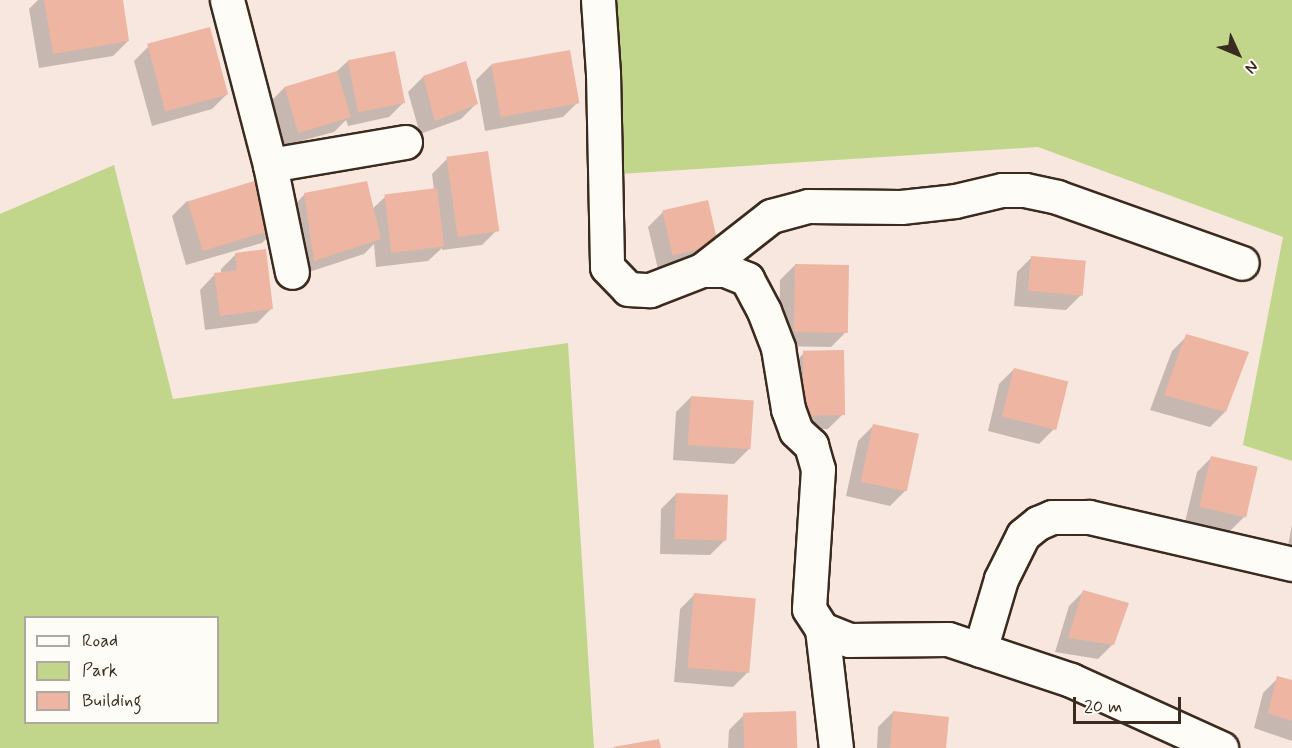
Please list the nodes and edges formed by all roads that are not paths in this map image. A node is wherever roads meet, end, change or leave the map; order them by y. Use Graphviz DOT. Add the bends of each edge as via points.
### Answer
graph roads {
  1 [pos="227,0"];
  2 [pos="598,0"];
  3 [pos="405,142"];
  4 [pos="270,165"];
  5 [pos="1242,263"];
  6 [pos="702,270"];
  7 [pos="292,272"];
  8 [pos="1292,564"];
  9 [pos="822,629"];
  10 [pos="980,650"];
  11 [pos="836,748"];
  12 [pos="1221,748"];
  1 -- 4 [label="street"];
  2 -- 6 [label="street" via="607,267 628,290 650,290"];
  3 -- 4 [label="street"];
  4 -- 7 [label="street"];
  5 -- 6 [label="street" via="1057,197 1002,190 902,207 808,206 771,216"];
  6 -- 9 [label="street" via="724,270 747,279 778,348 788,410 796,431 811,445 818,469 808,609"];
  8 -- 10 [label="street" via="1089,518 1052,517 1023,535 1000,579"];
  9 -- 10 [label="street" via="849,640 948,639"];
  9 -- 11 [label="street"];
  10 -- 12 [label="street" via="1071,680"];
}
